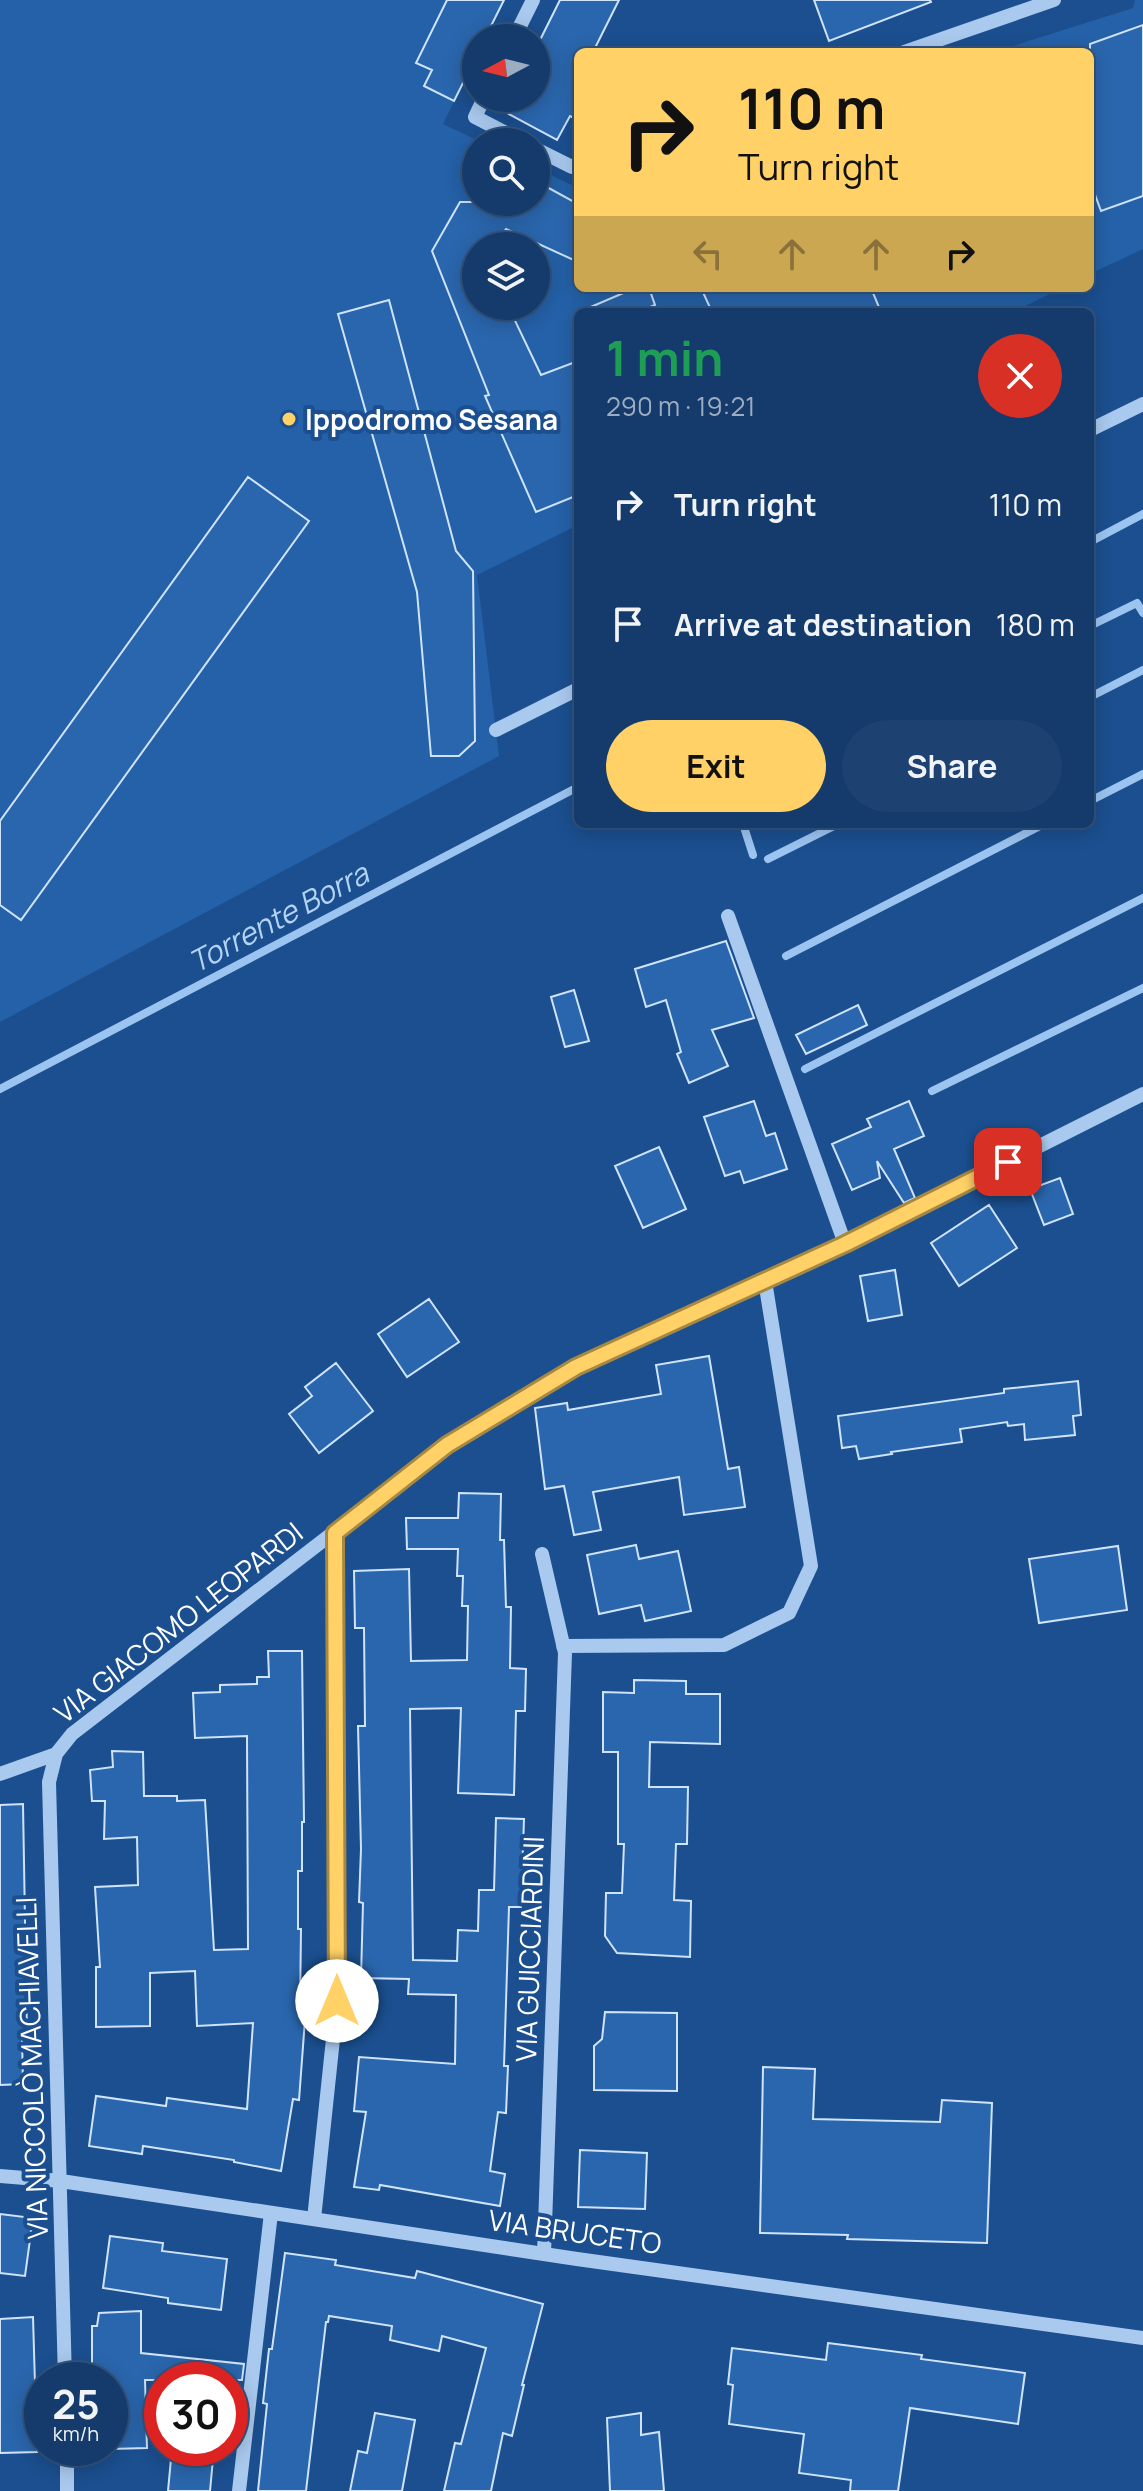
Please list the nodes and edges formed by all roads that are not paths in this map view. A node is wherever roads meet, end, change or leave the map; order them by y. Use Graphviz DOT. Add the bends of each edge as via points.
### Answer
graph roads {
  1 [pos="533,0"];
  2 [pos="1054,0"];
  3 [pos="521,24"];
  4 [pos="916,48"];
  5 [pos="477,112"];
  6 [pos="496,128"];
  7 [pos="550,156"];
  8 [pos="574,166"];
  9 [pos="1143,404"];
  10 [pos="1094,428"];
  11 [pos="574,691"];
  12 [pos="496,730"];
  13 [pos="728,916"];
  14 [pos="1143,1094"];
  15 [pos="845,1244"];
  16 [pos="765,1281"];
  17 [pos="335,1533"];
  18 [pos="542,1554"];
  19 [pos="563,1646"];
  20 [pos="56,1754"];
  21 [pos="0,1774"];
  22 [pos="0,2176"];
  23 [pos="61,2181"];
  24 [pos="271,2213"];
  25 [pos="314,2219"];
  26 [pos="544,2254"];
  27 [pos="1143,2338"];
  28 [pos="65,2362"];
  29 [pos="67,2466"];
  30 [pos="67,2491"];
  31 [pos="239,2491"];
  1 -- 3 [label="street"];
  2 -- 4 [label="street"];
  5 -- 6 [label="street" via="475,117"];
  7 -- 8 [label="street"];
  9 -- 10 [label="street"];
  11 -- 12 [label="street"];
  13 -- 15 [label="street"];
  14 -- 15 [label="street, VIA GIACOMO LEOPARDI"];
  15 -- 16 [label="street, VIA GIACOMO LEOPARDI"];
  16 -- 17 [label="street, VIA GIACOMO LEOPARDI" via="576,1367 447,1445"];
  16 -- 19 [label="street" via="811,1566 789,1613 724,1645"];
  17 -- 20 [label="street, VIA GIACOMO LEOPARDI" via="72,1734"];
  17 -- 25 [label="street" via="337,2001"];
  18 -- 19 [label="street, VIA GUICCIARDINI"];
  19 -- 26 [label="street, VIA GUICCIARDINI"];
  20 -- 21 [label="street, VIA GIACOMO LEOPARDI"];
  20 -- 23 [label="street, VIA NICCOLÒ MACHIAVELLI" via="49,1782"];
  22 -- 23 [label="street, VIA BRUCETO"];
  23 -- 24 [label="street, VIA BRUCETO"];
  23 -- 28 [label="street, VIA NICCOLÒ MACHIAVELLI"];
  24 -- 25 [label="street, VIA BRUCETO"];
  24 -- 31 [label="street"];
  25 -- 26 [label="street, VIA BRUCETO"];
  26 -- 27 [label="street, VIA BRUCETO"];
  29 -- 30 [label="street"];
}
